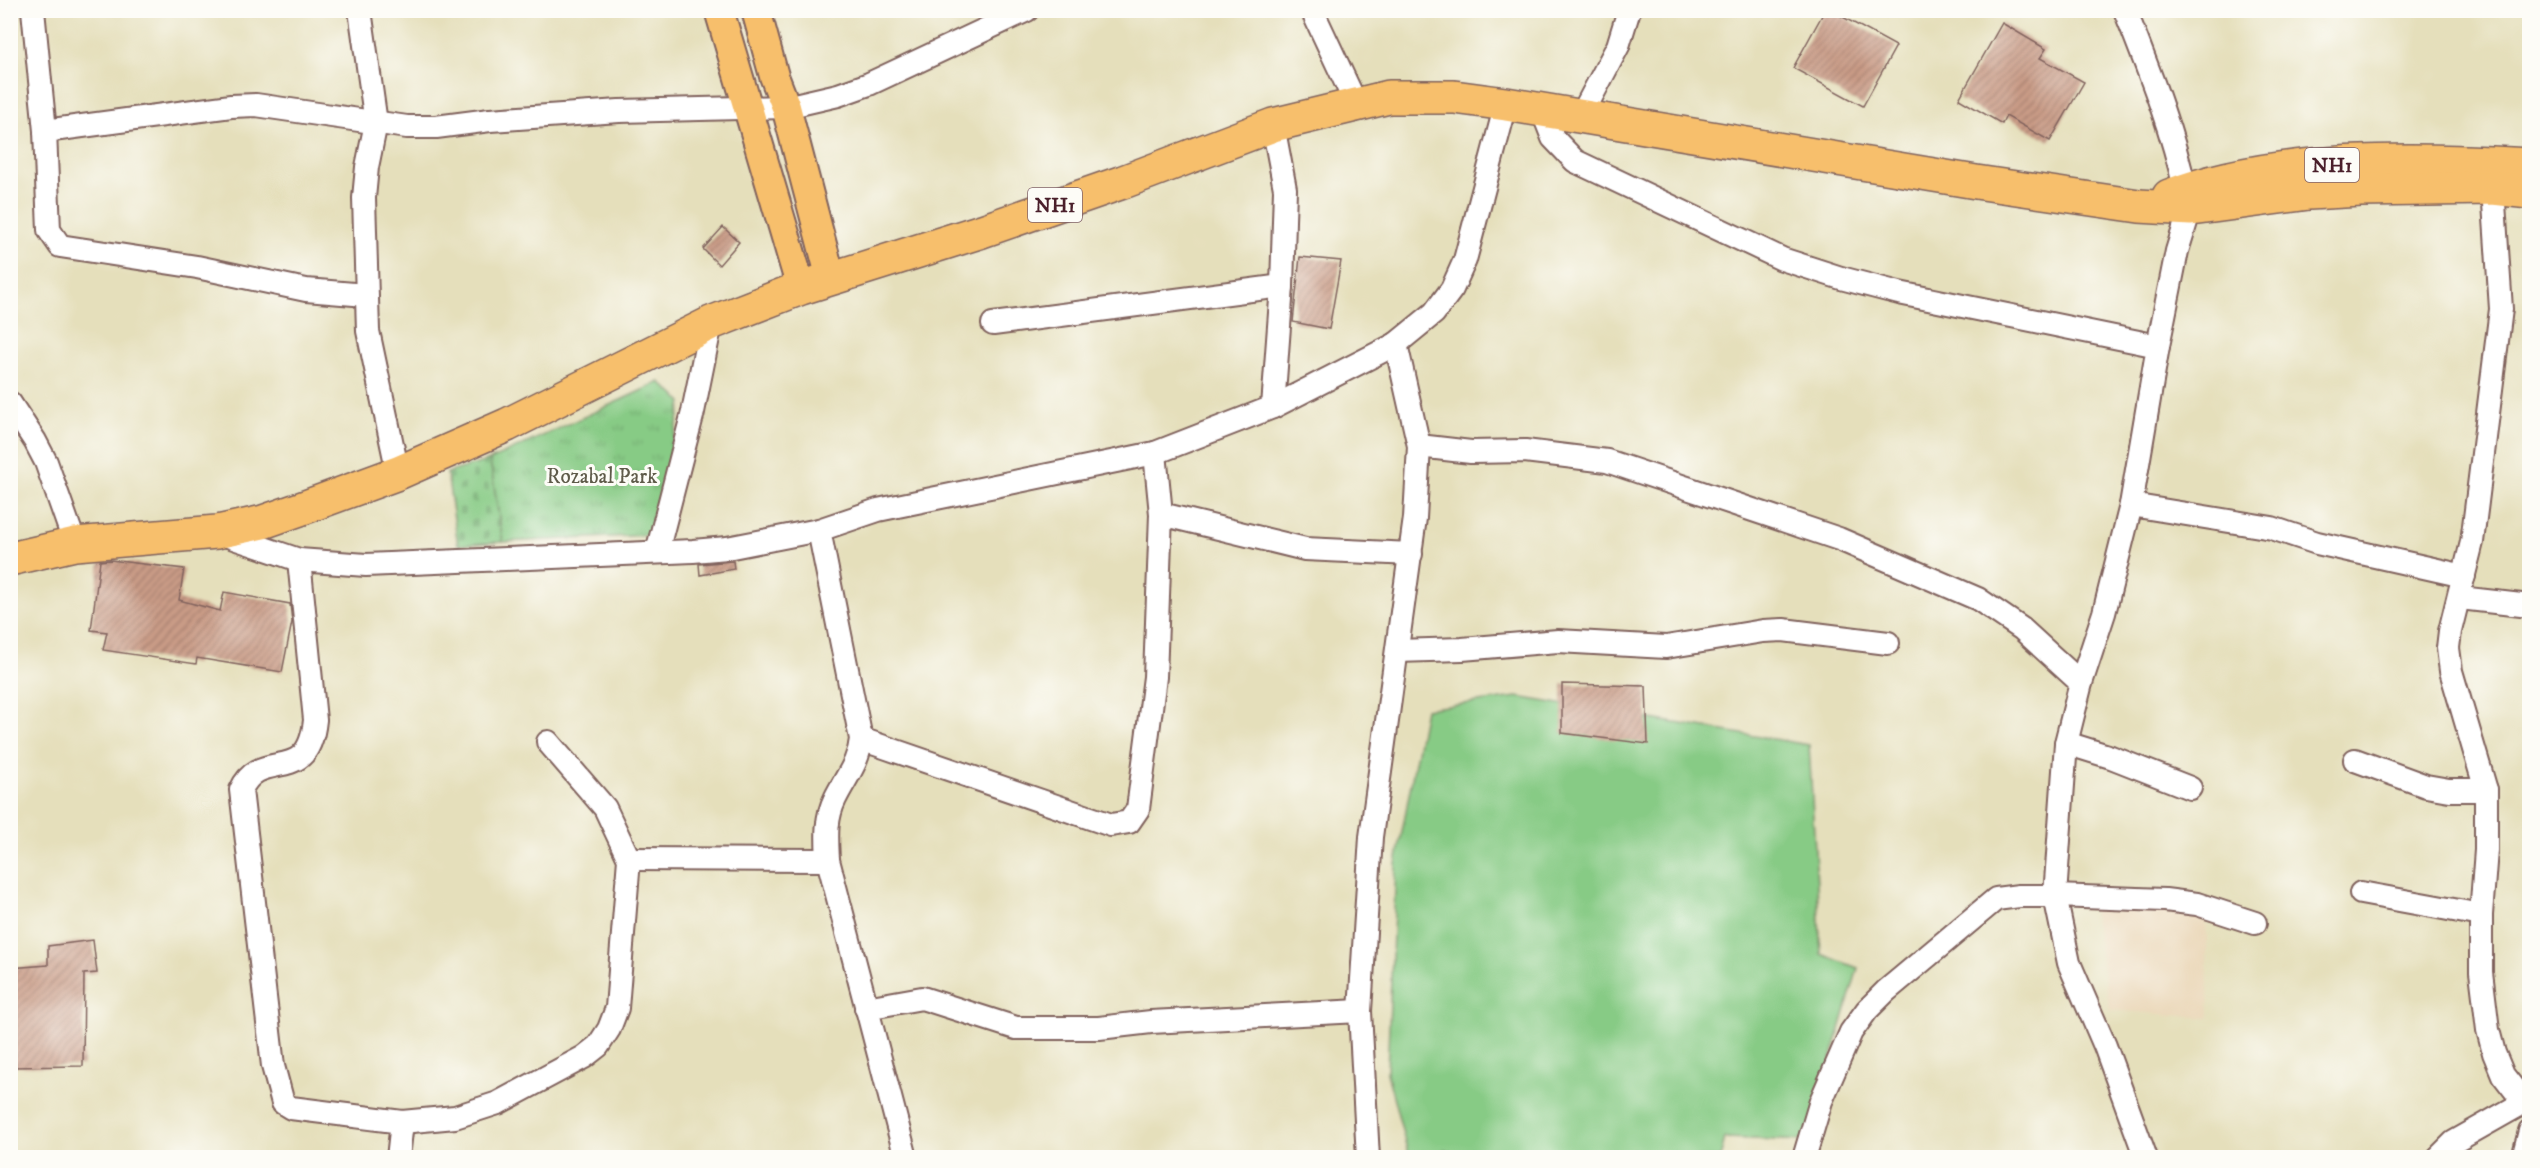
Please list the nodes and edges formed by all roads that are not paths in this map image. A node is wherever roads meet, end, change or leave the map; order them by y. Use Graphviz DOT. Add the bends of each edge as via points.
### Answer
graph roads {
  1 [pos="33,10"];
  2 [pos="360,10"];
  3 [pos="719,10"];
  4 [pos="756,10"];
  5 [pos="1027,10"];
  6 [pos="1312,10"];
  7 [pos="1629,10"];
  8 [pos="2125,10"];
  9 [pos="1356,104"];
  10 [pos="1506,104"];
  11 [pos="786,107"];
  12 [pos="748,108"];
  13 [pos="1542,110"];
  14 [pos="1580,118"];
  15 [pos="376,123"];
  16 [pos="1273,125"];
  17 [pos="45,131"];
  18 [pos="2529,165"];
  19 [pos="2493,188"];
  20 [pos="2529,192"];
  21 [pos="2187,199"];
  22 [pos="816,284"];
  23 [pos="1282,286"];
  24 [pos="366,295"];
  25 [pos="711,323"];
  26 [pos="993,324"];
  27 [pos="1396,344"];
  28 [pos="2158,346"];
  29 [pos="10,403"];
  30 [pos="1273,407"];
  31 [pos="1419,446"];
  32 [pos="1155,453"];
  33 [pos="398,472"];
  34 [pos="2131,505"];
  35 [pos="1161,514"];
  36 [pos="819,530"];
  37 [pos="217,532"];
  38 [pos="75,544"];
  39 [pos="10,546"];
  40 [pos="44,551"];
  41 [pos="657,552"];
  42 [pos="1411,554"];
  43 [pos="10,559"];
  44 [pos="299,560"];
  45 [pos="2464,576"];
  46 [pos="2460,598"];
  47 [pos="2529,606"];
  48 [pos="1888,644"];
  49 [pos="1397,651"];
  50 [pos="2081,683"];
  51 [pos="861,739"];
  52 [pos="548,742"];
  53 [pos="2066,743"];
  54 [pos="2355,760"];
  55 [pos="2190,788"];
  56 [pos="2486,790"];
  57 [pos="629,859"];
  58 [pos="828,860"];
  59 [pos="2361,893"];
  60 [pos="2055,896"];
  61 [pos="2481,915"];
  62 [pos="2255,923"];
  63 [pos="866,1008"];
  64 [pos="1360,1011"];
  65 [pos="2527,1100"];
  66 [pos="402,1122"];
  67 [pos="2529,1131"];
  68 [pos="398,1158"];
  69 [pos="906,1158"];
  70 [pos="1368,1158"];
  71 [pos="1804,1158"];
  72 [pos="2146,1158"];
  73 [pos="2438,1158"];
  74 [pos="2523,1158"];
  1 -- 17 [label="street"];
  2 -- 15 [label="street"];
  3 -- 12 [label="main road"];
  4 -- 11 [label="main road"];
  5 -- 11 [label="street" via="869,84"];
  6 -- 9 [label="street"];
  7 -- 14 [label="street" via="1618,46"];
  8 -- 21 [label="street" via="2143,54"];
  9 -- 10 [label="highway, NH1" via="1417,96"];
  9 -- 16 [label="highway, NH1"];
  10 -- 13 [label="highway, NH1"];
  10 -- 27 [label="street" via="1465,260 1452,289 1434,313"];
  11 -- 12 [label="street"];
  11 -- 22 [label="main road"];
  12 -- 15 [label="street" via="619,111 436,127"];
  12 -- 22 [label="main road"];
  13 -- 14 [label="highway, NH1"];
  13 -- 28 [label="street" via="1553,138 1575,161 1782,259 1899,293"];
  14 -- 21 [label="highway, NH1" via="2139,207"];
  15 -- 17 [label="street" via="256,105"];
  15 -- 24 [label="street" via="364,198"];
  16 -- 22 [label="highway, NH1" via="1123,182"];
  16 -- 23 [label="street" via="1285,189"];
  17 -- 24 [label="street" via="49,230 60,246 196,267 306,290"];
  18 -- 21 [label="highway, NH1" via="2427,161 2289,169 2234,178"];
  19 -- 20 [label="highway, NH1"];
  19 -- 21 [label="highway, NH1"];
  19 -- 45 [label="street" via="2501,309 2474,531"];
  21 -- 28 [label="street"];
  22 -- 25 [label="highway, NH1"];
  23 -- 26 [label="street"];
  23 -- 30 [label="street"];
  24 -- 33 [label="street" via="368,331"];
  25 -- 33 [label="highway, NH1" via="507,425"];
  25 -- 41 [label="street"];
  27 -- 30 [label="street"];
  27 -- 31 [label="street"];
  28 -- 34 [label="street"];
  29 -- 38 [label="street" via="46,462"];
  30 -- 32 [label="street"];
  31 -- 42 [label="street"];
  31 -- 50 [label="street" via="1471,452 1525,450 1607,461 1839,539 1978,599 2022,629"];
  32 -- 35 [label="street"];
  32 -- 36 [label="street" via="878,510"];
  33 -- 37 [label="highway, NH1" via="291,513"];
  34 -- 45 [label="street" via="2272,528 2317,543"];
  34 -- 50 [label="street" via="2104,613"];
  35 -- 42 [label="street" via="1305,549"];
  35 -- 51 [label="street" via="1155,677 1138,809 1129,822 1112,825"];
  36 -- 41 [label="street" via="727,548"];
  36 -- 51 [label="street"];
  37 -- 38 [label="highway, NH1"];
  37 -- 44 [label="street"];
  38 -- 40 [label="highway, NH1"];
  39 -- 40 [label="street"];
  40 -- 43 [label="highway, NH1"];
  41 -- 44 [label="street" via="366,565"];
  42 -- 49 [label="street"];
  44 -- 66 [label="street" via="315,720 313,740 307,752 295,760 254,771 241,790 273,1066 283,1103 291,1108"];
  45 -- 46 [label="street"];
  46 -- 47 [label="street"];
  46 -- 56 [label="street" via="2450,631 2451,671"];
  48 -- 49 [label="street" via="1783,630 1666,647 1558,641"];
  49 -- 64 [label="street" via="1371,837"];
  50 -- 53 [label="street"];
  51 -- 58 [label="street" via="857,762 829,814"];
  52 -- 57 [label="street" via="605,808"];
  53 -- 55 [label="street"];
  53 -- 60 [label="street"];
  54 -- 56 [label="street" via="2426,786"];
  56 -- 61 [label="street"];
  57 -- 58 [label="street"];
  57 -- 66 [label="street" via="617,1008 598,1046 585,1057 498,1103 455,1117"];
  58 -- 63 [label="street"];
  59 -- 61 [label="street"];
  60 -- 62 [label="street" via="2197,904"];
  60 -- 71 [label="street" via="1996,899 1867,1010 1843,1046"];
  60 -- 72 [label="street" via="2069,963 2105,1046"];
  61 -- 65 [label="street" via="2481,972 2488,1030 2503,1075"];
  63 -- 64 [label="street" via="922,998 1016,1028 1099,1028"];
  63 -- 69 [label="street"];
  64 -- 70 [label="street"];
  65 -- 73 [label="street" via="2454,1142"];
  66 -- 68 [label="street"];
  67 -- 74 [label="street"];
}
